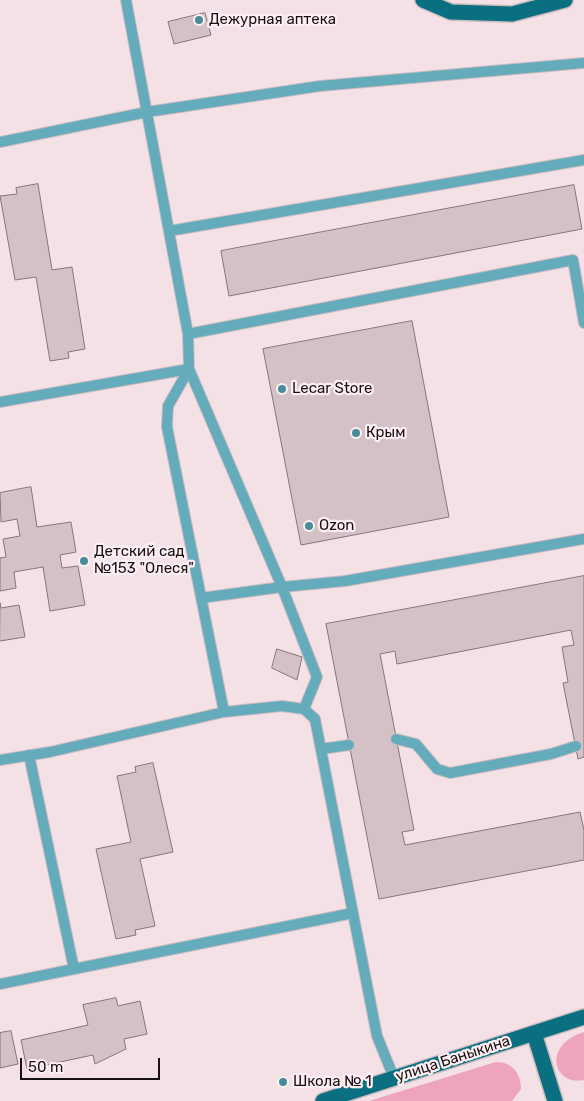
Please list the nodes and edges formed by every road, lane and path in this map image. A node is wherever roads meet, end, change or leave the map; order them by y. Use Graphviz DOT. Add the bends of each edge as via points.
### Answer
graph roads {
  1 [pos="126,0"];
  2 [pos="423,0"];
  3 [pos="565,0"];
  4 [pos="584,63"];
  5 [pos="147,112"];
  6 [pos="0,142"];
  7 [pos="584,160"];
  8 [pos="169,231"];
  9 [pos="584,323"];
  10 [pos="188,334"];
  11 [pos="189,369"];
  12 [pos="0,402"];
  13 [pos="584,539"];
  14 [pos="282,587"];
  15 [pos="201,598"];
  16 [pos="304,709"];
  17 [pos="224,712"];
  18 [pos="396,739"];
  19 [pos="349,745"];
  20 [pos="576,746"];
  21 [pos="321,749"];
  22 [pos="29,755"];
  23 [pos="0,760"];
  24 [pos="353,913"];
  25 [pos="74,969"];
  26 [pos="0,984"];
  27 [pos="584,1017"];
  28 [pos="534,1033"];
  29 [pos="394,1078"];
  30 [pos="323,1101"];
  31 [pos="555,1101"];
  1 -- 5 [label="lane"];
  2 -- 3 [label="main road" via="451,12 512,14"];
  4 -- 5 [label="lane" via="320,86"];
  5 -- 6 [label="lane"];
  5 -- 8 [label="lane"];
  7 -- 8 [label="lane"];
  8 -- 10 [label="lane"];
  9 -- 10 [label="lane" via="573,260"];
  10 -- 11 [label="lane"];
  11 -- 12 [label="lane"];
  11 -- 14 [label="lane"];
  11 -- 15 [label="lane" via="168,406 166,427"];
  13 -- 14 [label="lane" via="345,581"];
  14 -- 15 [label="lane"];
  14 -- 16 [label="lane" via="317,677"];
  15 -- 17 [label="lane"];
  16 -- 17 [label="lane" via="282,706"];
  16 -- 21 [label="lane" via="315,719"];
  17 -- 22 [label="lane"];
  18 -- 20 [label="lane" via="416,744 437,769 450,773 551,754"];
  19 -- 21 [label="lane"];
  21 -- 24 [label="lane"];
  22 -- 23 [label="lane"];
  22 -- 25 [label="lane"];
  24 -- 25 [label="lane"];
  24 -- 29 [label="lane" via="377,1036"];
  25 -- 26 [label="lane"];
  27 -- 28 [label="main road, улица Баныкина"];
  28 -- 29 [label="main road, улица Баныкина"];
  28 -- 31 [label="main road"];
  29 -- 30 [label="main road, улица Баныкина"];
}
